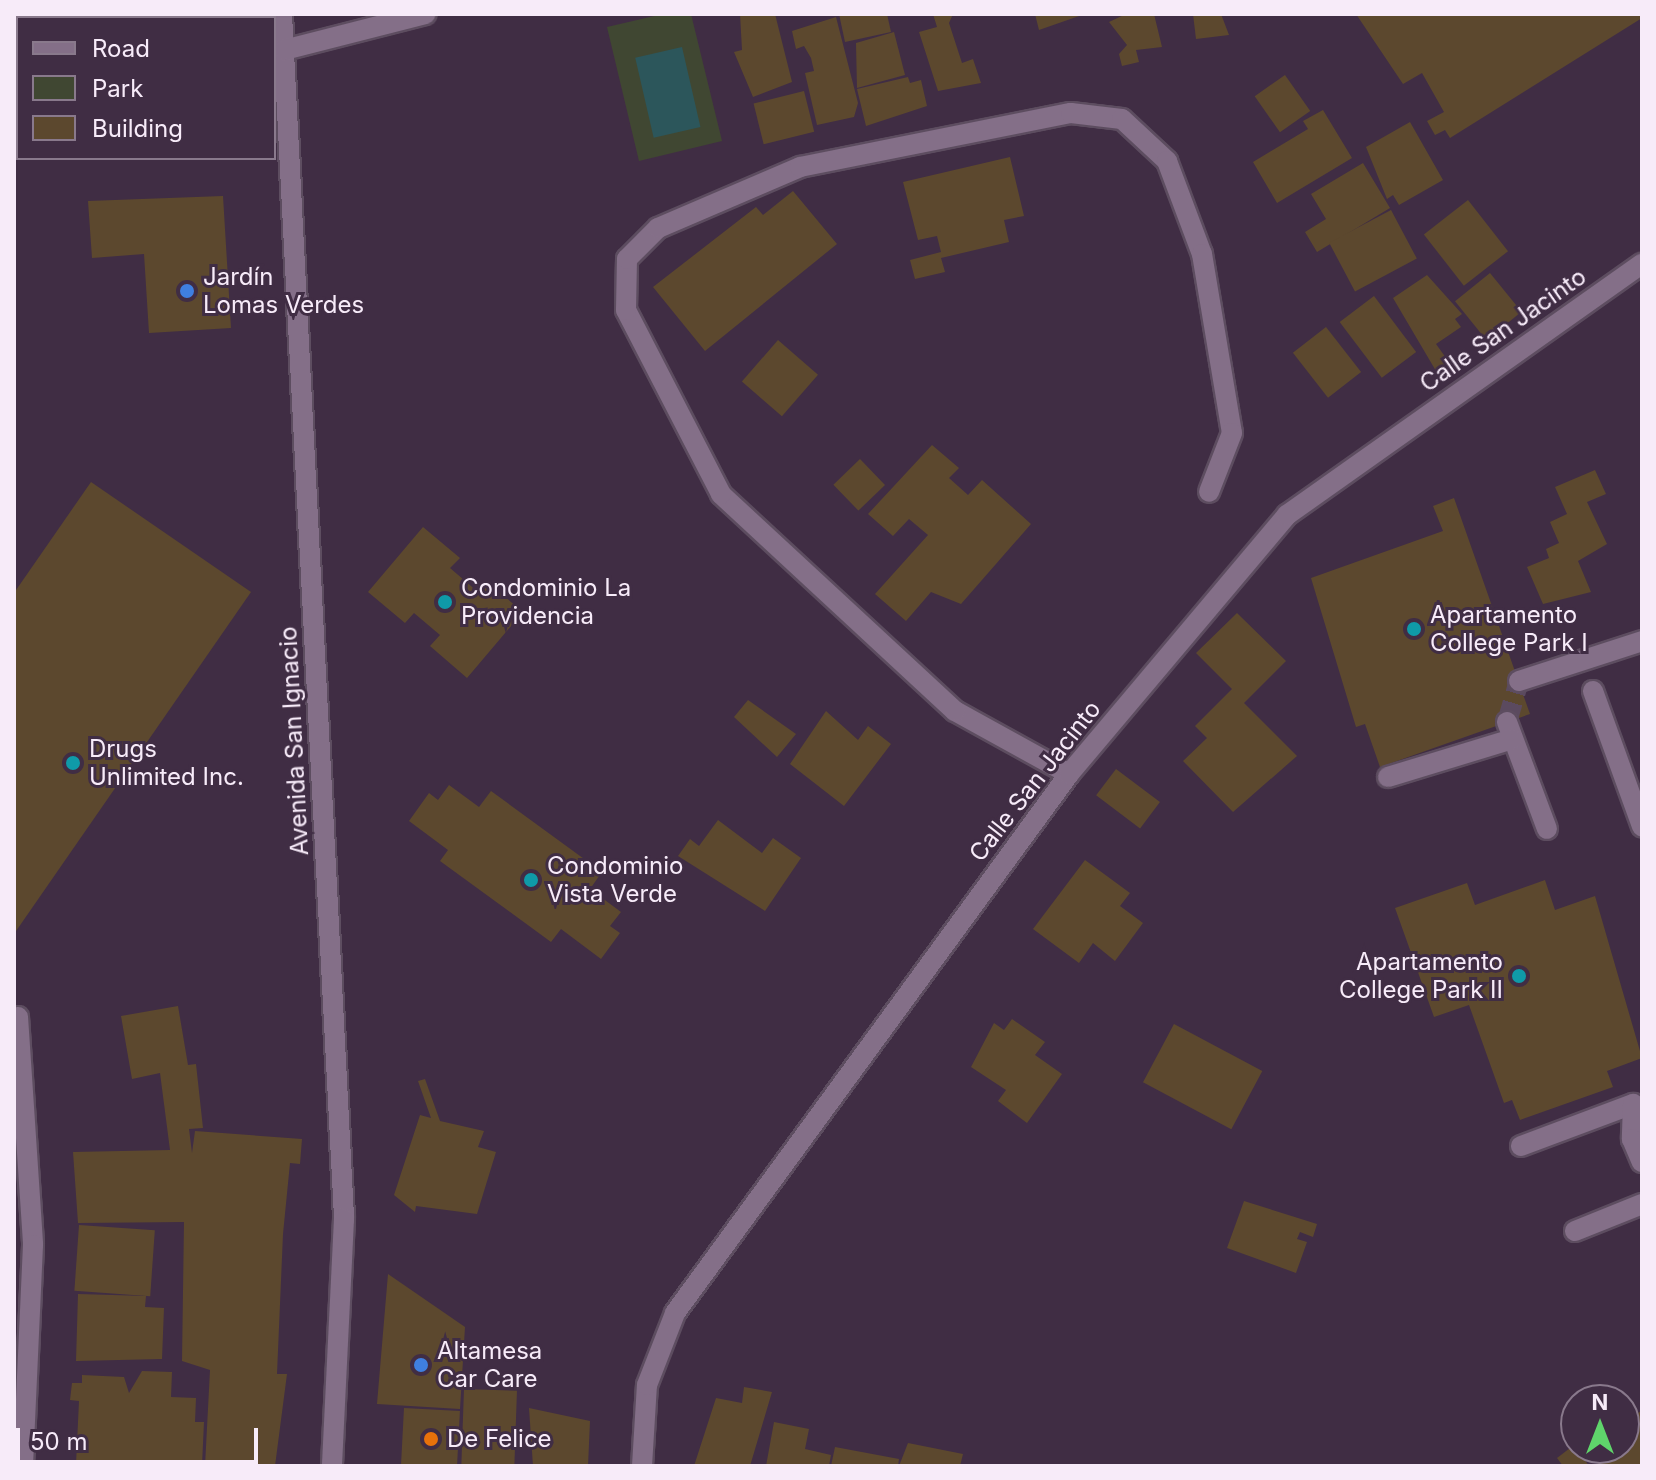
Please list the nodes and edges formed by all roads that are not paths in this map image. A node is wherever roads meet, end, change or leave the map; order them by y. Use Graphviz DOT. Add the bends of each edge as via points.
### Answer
graph roads {
  1 [pos="282,14"];
  2 [pos="425,14"];
  3 [pos="284,50"];
  4 [pos="1642,264"];
  5 [pos="1209,492"];
  6 [pos="1642,641"];
  7 [pos="1519,681"];
  8 [pos="1593,691"];
  9 [pos="1069,774"];
  10 [pos="1388,777"];
  11 [pos="1642,826"];
  12 [pos="1547,829"];
  13 [pos="18,1017"];
  14 [pos="1639,1112"];
  15 [pos="1521,1146"];
  16 [pos="1642,1162"];
  17 [pos="1642,1204"];
  18 [pos="1575,1231"];
  19 [pos="23,1466"];
  20 [pos="332,1466"];
  21 [pos="642,1466"];
  1 -- 3 [label="street, Avenida San Ignacio"];
  2 -- 3 [label="street"];
  3 -- 20 [label="street, Avenida San Ignacio" via="344,1219"];
  4 -- 9 [label="street, Calle San Jacinto" via="1287,515"];
  5 -- 9 [label="street" via="1232,433 1202,254 1167,161 1122,119 1071,113 800,167 658,228 627,259 626,310 721,494 955,711"];
  6 -- 7 [label="street"];
  8 -- 11 [label="street"];
  9 -- 21 [label="street, Calle San Jacinto" via="675,1313 647,1385"];
  10 -- 12 [label="street" via="1510,730"];
  13 -- 19 [label="street" via="33,1245"];
  14 -- 15 [label="street"];
  14 -- 16 [label="street" via="1632,1139"];
  17 -- 18 [label="street"];
}
